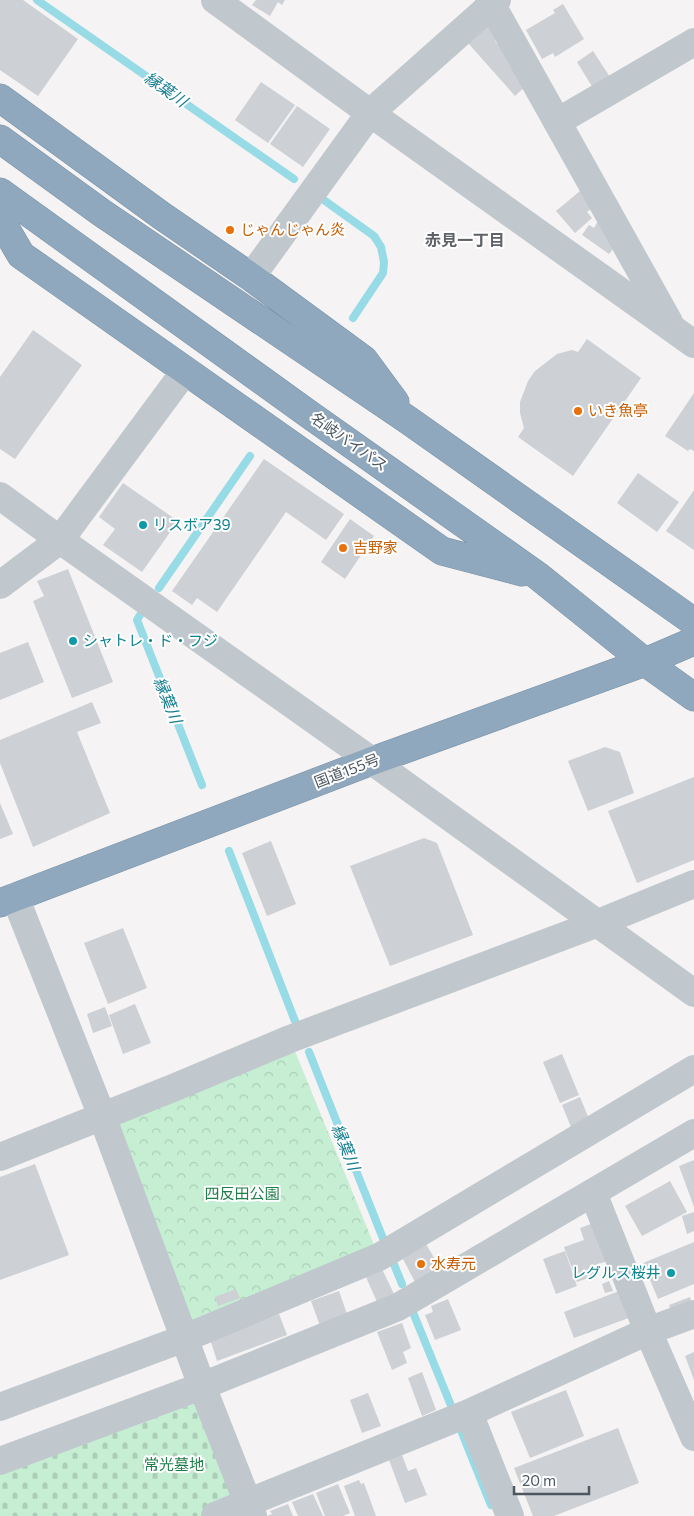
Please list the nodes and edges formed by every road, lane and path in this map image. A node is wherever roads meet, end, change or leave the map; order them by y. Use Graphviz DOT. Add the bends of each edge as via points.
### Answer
graph roads {
  1 [pos="215,0"];
  2 [pos="493,1"];
  3 [pos="694,42"];
  4 [pos="0,98"];
  5 [pos="370,113"];
  6 [pos="557,122"];
  7 [pos="0,140"];
  8 [pos="0,192"];
  9 [pos="102,212"];
  10 [pos="162,216"];
  11 [pos="0,219"];
  12 [pos="251,277"];
  13 [pos="683,336"];
  14 [pos="185,371"];
  15 [pos="226,399"];
  16 [pos="310,415"];
  17 [pos="408,420"];
  18 [pos="0,496"];
  19 [pos="60,540"];
  20 [pos="538,576"];
  21 [pos="0,585"];
  22 [pos="694,622"];
  23 [pos="694,641"];
  24 [pos="645,662"];
  25 [pos="694,697"];
  26 [pos="372,761"];
  27 [pos="694,884"];
  28 [pos="8,900"];
  29 [pos="596,924"];
  30 [pos="694,994"];
  31 [pos="694,1069"];
  32 [pos="102,1116"];
  33 [pos="694,1133"];
  34 [pos="0,1157"];
  35 [pos="594,1193"];
  36 [pos="694,1314"];
  37 [pos="648,1332"];
  38 [pos="185,1338"];
  39 [pos="202,1386"];
  40 [pos="0,1407"];
  41 [pos="469,1413"];
  42 [pos="694,1437"];
  43 [pos="0,1461"];
  44 [pos="250,1509"];
  45 [pos="216,1516"];
  46 [pos="510,1516"];
  1 -- 5 [label="street"];
  2 -- 5 [label="street"];
  2 -- 6 [label="street"];
  3 -- 6 [label="street"];
  4 -- 10 [label="highway"];
  5 -- 12 [label="street"];
  5 -- 13 [label="street"];
  6 -- 13 [label="street"];
  7 -- 9 [label="highway"];
  8 -- 16 [label="highway, 名岐バイパス"];
  9 -- 10 [label="highway"];
  9 -- 17 [label="highway"];
  10 -- 12 [label="highway"];
  11 -- 14 [label="highway" via="21,255"];
  12 -- 17 [label="highway" via="364,360"];
  14 -- 15 [label="highway"];
  14 -- 19 [label="street"];
  15 -- 16 [label="highway"];
  15 -- 20 [label="highway" via="442,551"];
  16 -- 20 [label="highway, 名岐バイパス"];
  17 -- 22 [label="highway"];
  18 -- 19 [label="street"];
  19 -- 21 [label="street"];
  19 -- 26 [label="street"];
  20 -- 24 [label="highway, 名岐バイパス"];
  23 -- 24 [label="highway, 国道155号"];
  24 -- 25 [label="highway, 名岐バイパス"];
  24 -- 26 [label="highway, 国道155号"];
  26 -- 28 [label="highway, 国道155号"];
  26 -- 29 [label="street"];
  27 -- 29 [label="street"];
  28 -- 32 [label="street"];
  29 -- 30 [label="street"];
  29 -- 32 [label="street" via="290,1038"];
  31 -- 38 [label="street" via="379,1257"];
  32 -- 34 [label="street"];
  32 -- 38 [label="street"];
  33 -- 35 [label="street"];
  35 -- 37 [label="street"];
  35 -- 39 [label="street" via="398,1306"];
  36 -- 37 [label="street"];
  37 -- 41 [label="street"];
  37 -- 42 [label="street"];
  38 -- 39 [label="street"];
  38 -- 40 [label="street"];
  39 -- 43 [label="street"];
  39 -- 44 [label="street"];
  41 -- 44 [label="street"];
  41 -- 46 [label="street"];
  44 -- 45 [label="street"];
}
